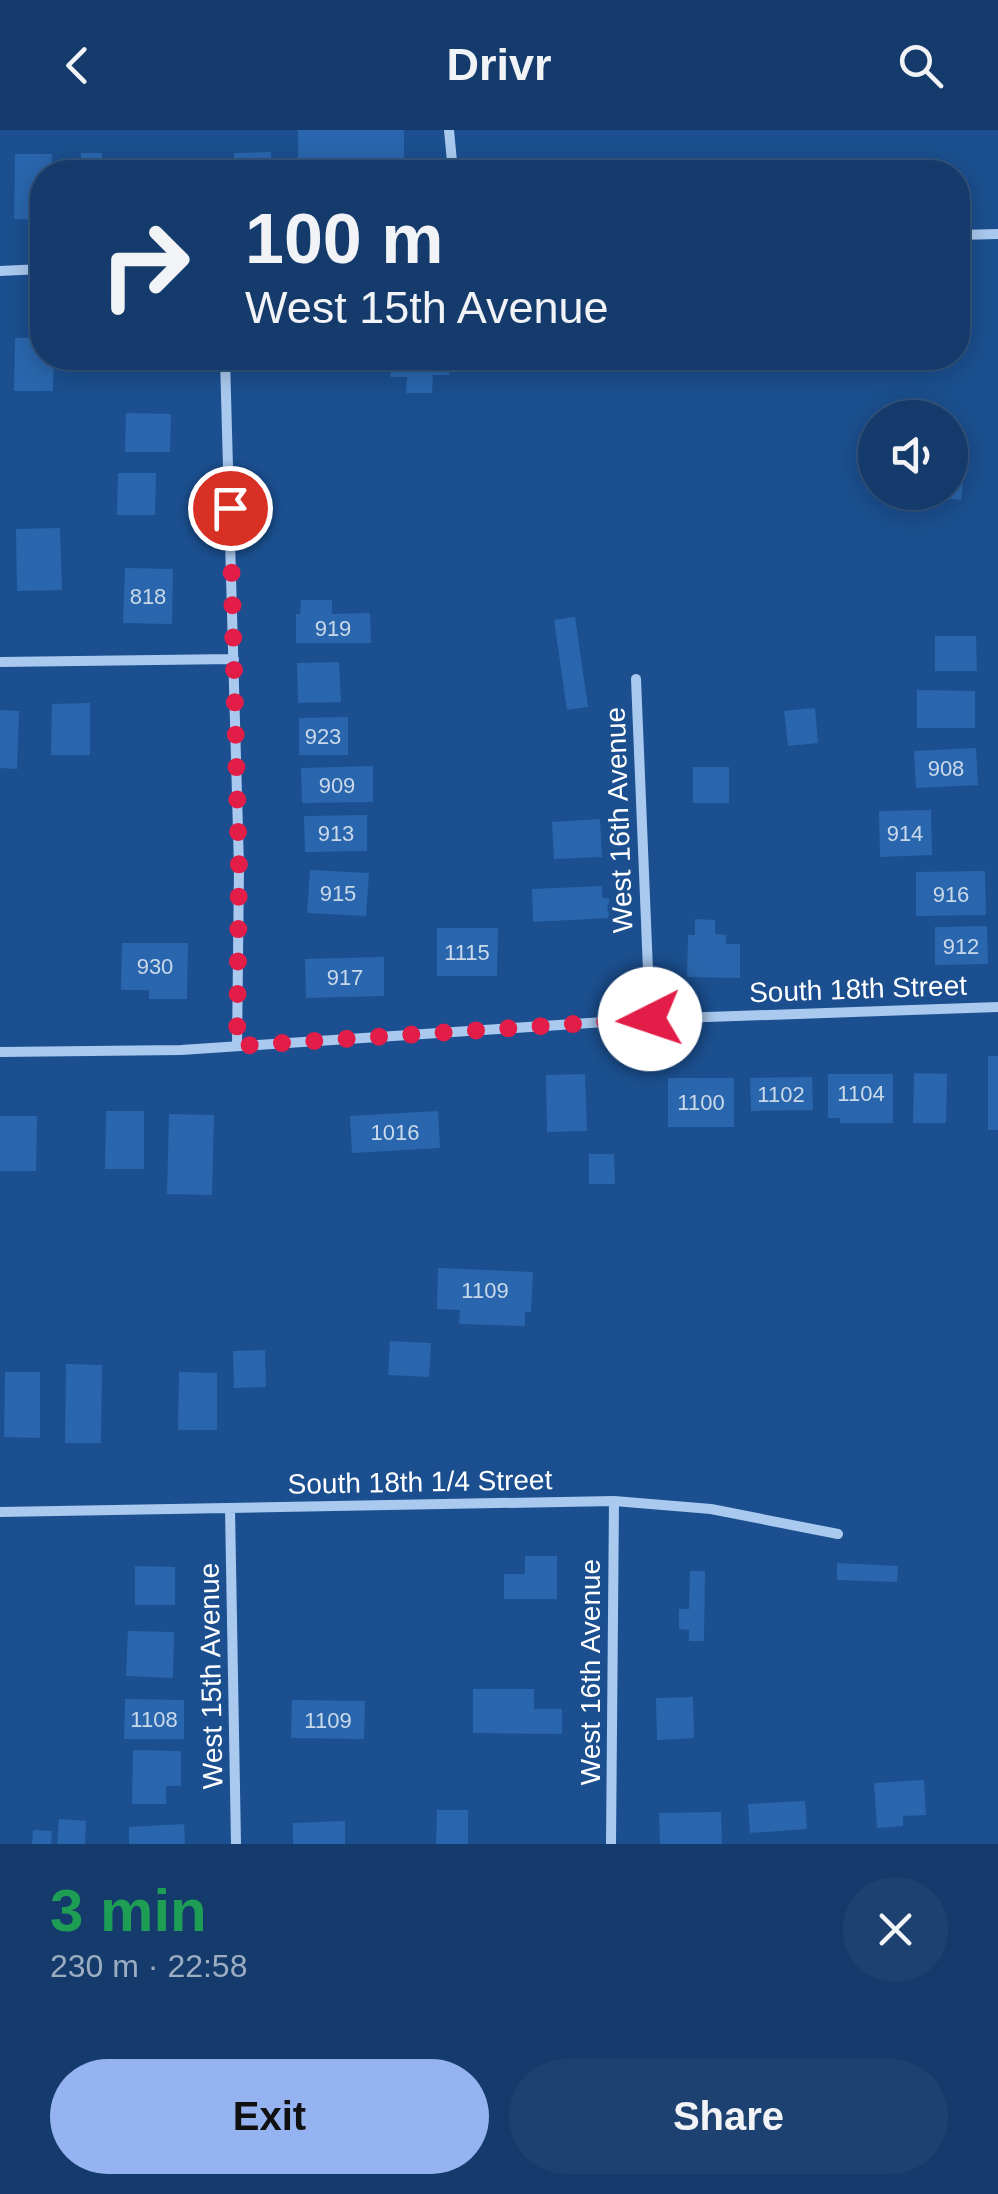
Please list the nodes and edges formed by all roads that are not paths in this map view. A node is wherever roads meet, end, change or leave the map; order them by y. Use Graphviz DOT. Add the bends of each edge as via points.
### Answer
graph roads {
  1 [pos="449,130"];
  2 [pos="452,160"];
  3 [pos="998,234"];
  4 [pos="970,235"];
  5 [pos="30,269"];
  6 [pos="0,270"];
  7 [pos="226,370"];
  8 [pos="234,659"];
  9 [pos="0,662"];
  10 [pos="636,680"];
  11 [pos="998,1007"];
  12 [pos="650,1019"];
  13 [pos="237,1046"];
  14 [pos="0,1052"];
  15 [pos="614,1500"];
  16 [pos="230,1508"];
  17 [pos="0,1512"];
  18 [pos="838,1534"];
  19 [pos="236,1844"];
  20 [pos="611,1844"];
  1 -- 2 [label="street"];
  3 -- 4 [label="street"];
  5 -- 6 [label="street"];
  7 -- 8 [label="street"];
  8 -- 9 [label="street"];
  8 -- 13 [label="street"];
  10 -- 12 [label="street, West 16th Avenue"];
  11 -- 12 [label="street, South 18th Street"];
  12 -- 13 [label="street, South 18th Street"];
  13 -- 14 [label="street, South 18th Street"];
  15 -- 16 [label="street, South 18th 1/4 Street"];
  15 -- 18 [label="street, South 18th 1/4 Street" via="711,1509"];
  15 -- 20 [label="street, West 16th Avenue"];
  16 -- 17 [label="street, South 18th 1/4 Street"];
  16 -- 19 [label="street, West 15th Avenue"];
}
